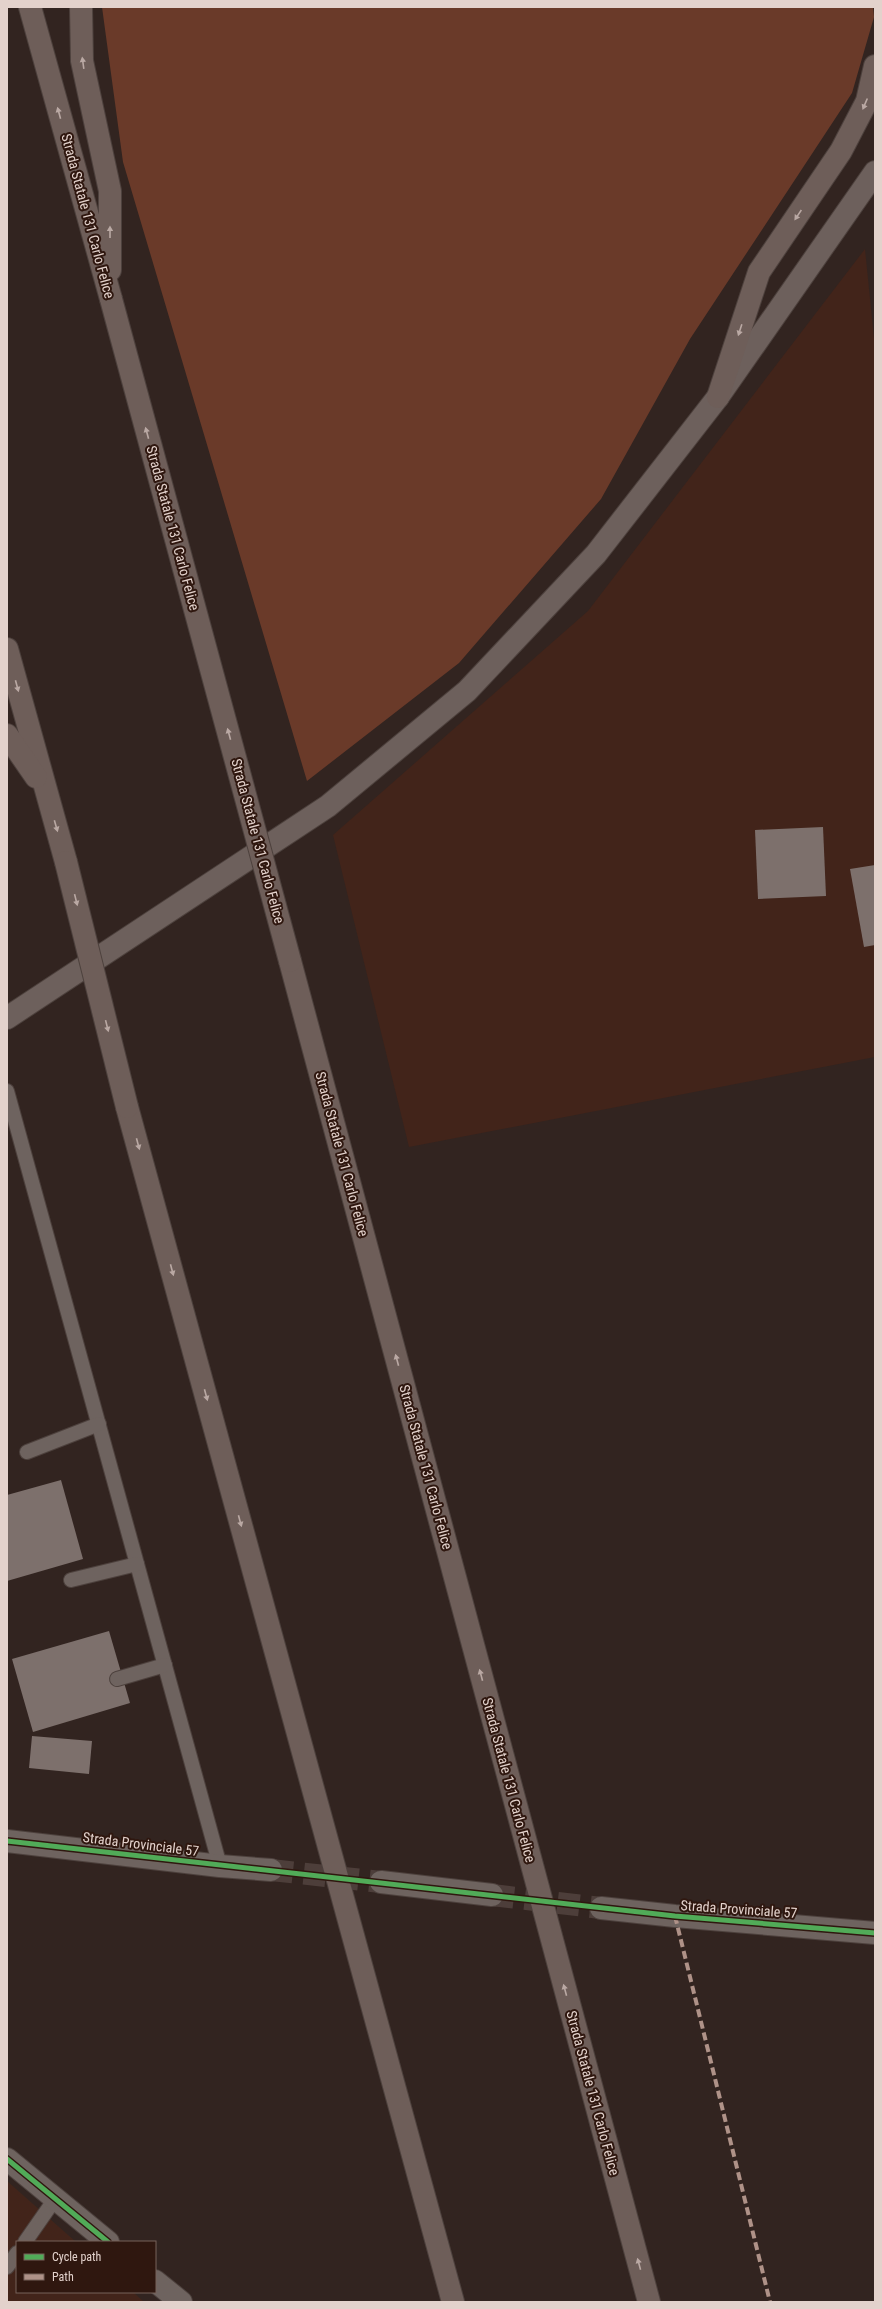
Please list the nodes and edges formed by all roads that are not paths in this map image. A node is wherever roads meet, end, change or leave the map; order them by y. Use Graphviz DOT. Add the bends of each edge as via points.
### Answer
graph roads {
  1 [pos="30,7"];
  2 [pos="81,7"];
  3 [pos="875,66"];
  4 [pos="875,172"];
  5 [pos="110,299"];
  6 [pos="718,397"];
  7 [pos="7,649"];
  8 [pos="7,735"];
  9 [pos="45,789"];
  10 [pos="7,1018"];
  11 [pos="7,1091"];
  12 [pos="99,1424"];
  13 [pos="27,1452"];
  14 [pos="137,1564"];
  15 [pos="71,1580"];
  16 [pos="165,1665"];
  17 [pos="117,1679"];
  18 [pos="7,1840"];
  19 [pos="220,1866"];
  20 [pos="271,1870"];
  21 [pos="382,1882"];
  22 [pos="492,1895"];
  23 [pos="601,1908"];
  24 [pos="875,1932"];
  25 [pos="7,2159"];
  26 [pos="55,2199"];
  27 [pos="26,2241"];
  28 [pos="107,2241"];
  29 [pos="16,2254"];
  30 [pos="7,2267"];
  31 [pos="156,2282"];
  32 [pos="181,2302"];
  33 [pos="453,2302"];
  34 [pos="649,2302"];
  5 -- 1 [label="highway, Strada Statale 131 Carlo Felice, one-way"];
  5 -- 2 [label="highway, one-way" via="110,191 82,61"];
  3 -- 6 [label="highway, one-way" via="867,101 841,151 759,272"];
  4 -- 6 [label="main road"];
  34 -- 5 [label="highway, Strada Statale 131 Carlo Felice, one-way, bridge"];
  6 -- 10 [label="main road" via="596,554 467,691 328,806"];
  7 -- 9 [label="highway, one-way"];
  8 -- 9 [label="highway"];
  9 -- 33 [label="highway, one-way, bridge" via="66,862 127,1107"];
  11 -- 12 [label="lane"];
  12 -- 13 [label="lane"];
  12 -- 14 [label="lane"];
  14 -- 15 [label="lane"];
  14 -- 16 [label="lane"];
  16 -- 17 [label="lane"];
  16 -- 19 [label="lane"];
  18 -- 19 [label="street, Strada Provinciale 57"];
  19 -- 20 [label="street, Strada Provinciale 57"];
  21 -- 22 [label="street"];
  23 -- 24 [label="street, Strada Provinciale 57"];
  25 -- 26 [label="street"];
  26 -- 27 [label="lane"];
  26 -- 28 [label="street"];
  29 -- 30 [label="lane"];
  31 -- 32 [label="street"];
}
